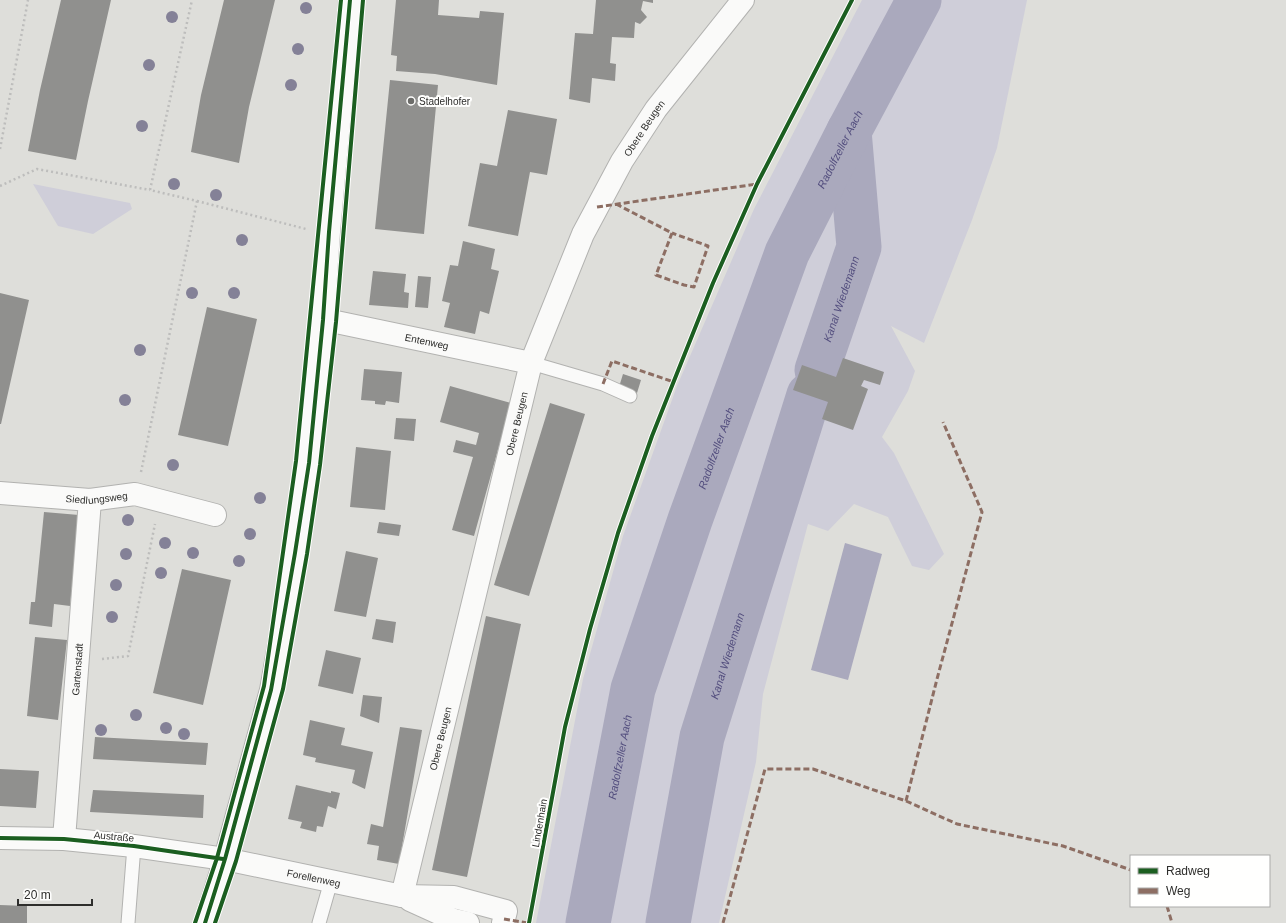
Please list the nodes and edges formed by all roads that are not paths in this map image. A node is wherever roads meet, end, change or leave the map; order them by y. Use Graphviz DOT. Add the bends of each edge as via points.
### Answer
graph roads {
  1 [pos="350,0"];
  2 [pos="742,0"];
  3 [pos="323,320"];
  4 [pos="531,363"];
  5 [pos="630,396"];
  6 [pos="0,493"];
  7 [pos="90,500"];
  8 [pos="215,515"];
  9 [pos="0,838"];
  10 [pos="64,839"];
  11 [pos="134,846"];
  12 [pos="225,859"];
  13 [pos="331,881"];
  14 [pos="402,896"];
  15 [pos="128,923"];
  16 [pos="205,923"];
  17 [pos="319,923"];
  18 [pos="468,923"];
  19 [pos="504,923"];
  1 -- 3 [label="street"];
  2 -- 4 [label="street, Obere Beugen" via="656,109 622,161 583,234"];
  3 -- 4 [label="street, Entenweg"];
  3 -- 12 [label="street" via="309,463 271,690"];
  4 -- 5 [label="lane" via="603,384"];
  4 -- 14 [label="street, Obere Beugen"];
  6 -- 7 [label="street, Siedlungsweg"];
  7 -- 8 [label="street, Siedlungsweg" via="135,494"];
  7 -- 10 [label="street, Gartenstadt"];
  9 -- 10 [label="street, Austraße"];
  10 -- 11 [label="street, Austraße"];
  11 -- 12 [label="street, Austraße"];
  11 -- 15 [label="lane"];
  12 -- 13 [label="street, Forellenweg"];
  12 -- 16 [label="street"];
  13 -- 14 [label="street, Forellenweg"];
  13 -- 17 [label="lane"];
  14 -- 18 [label="street, Forellenweg" via="454,920"];
  14 -- 19 [label="street, Forellenweg" via="454,897 506,911"];
}
